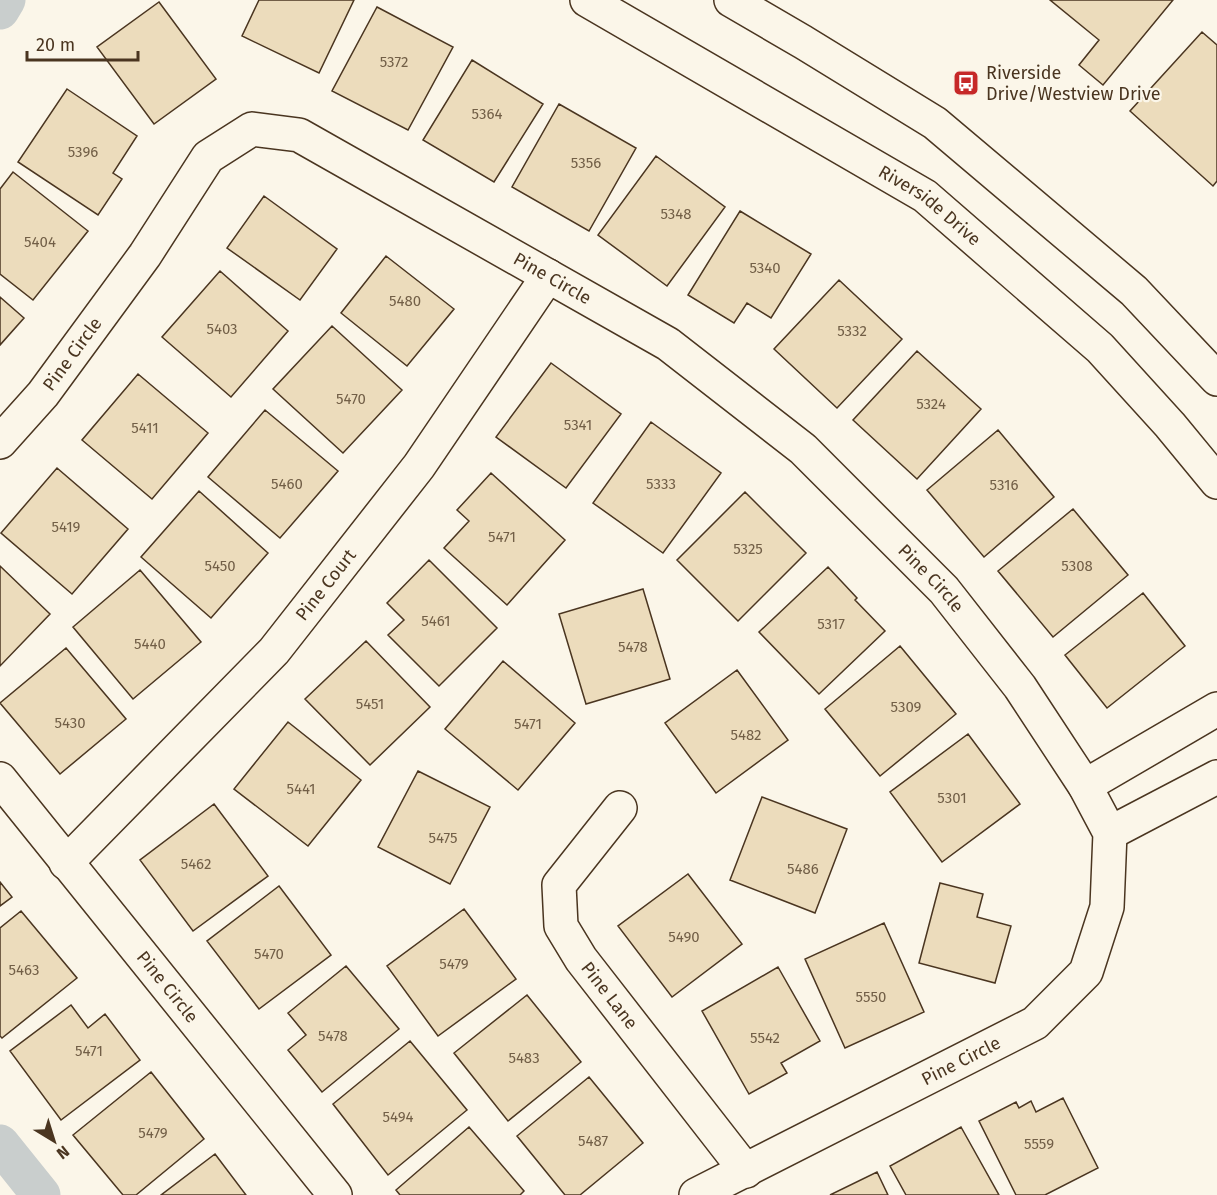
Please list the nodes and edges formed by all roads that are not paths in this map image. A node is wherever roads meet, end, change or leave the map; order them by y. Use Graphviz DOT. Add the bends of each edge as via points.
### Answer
graph roads {
  1 [pos="587,0"];
  2 [pos="731,0"];
  3 [pos="548,276"];
  4 [pos="1217,379"];
  5 [pos="0,442"];
  6 [pos="1217,482"];
  7 [pos="1217,709"];
  8 [pos="1217,777"];
  9 [pos="0,779"];
  10 [pos="1085,786"];
  11 [pos="620,808"];
  12 [pos="1110,833"];
  13 [pos="66,863"];
  14 [pos="746,1171"];
  15 [pos="335,1195"];
  16 [pos="696,1195"];
  1 -- 6 [label="street, Riverside Drive" via="925,196 1100,348"];
  2 -- 4 [label="street" via="935,123 1134,291"];
  3 -- 5 [label="street, Pine Circle" via="299,135 252,129 208,157 145,255 57,376"];
  3 -- 10 [label="street, Pine Circle" via="668,344 803,449 944,590 1020,687"];
  3 -- 13 [label="street, Pine Court" via="419,466 274,651"];
  7 -- 10 [label="street"];
  8 -- 12 [label="street"];
  9 -- 13 [label="street, Pine Circle"];
  10 -- 12 [label="street, Pine Circle"];
  11 -- 14 [label="street, Pine Lane" via="559,885 561,926 580,959"];
  12 -- 14 [label="street, Pine Circle" via="1107,907 1086,972 1035,1023"];
  13 -- 15 [label="street, Pine Circle"];
  14 -- 16 [label="street, Pine Circle"];
}
